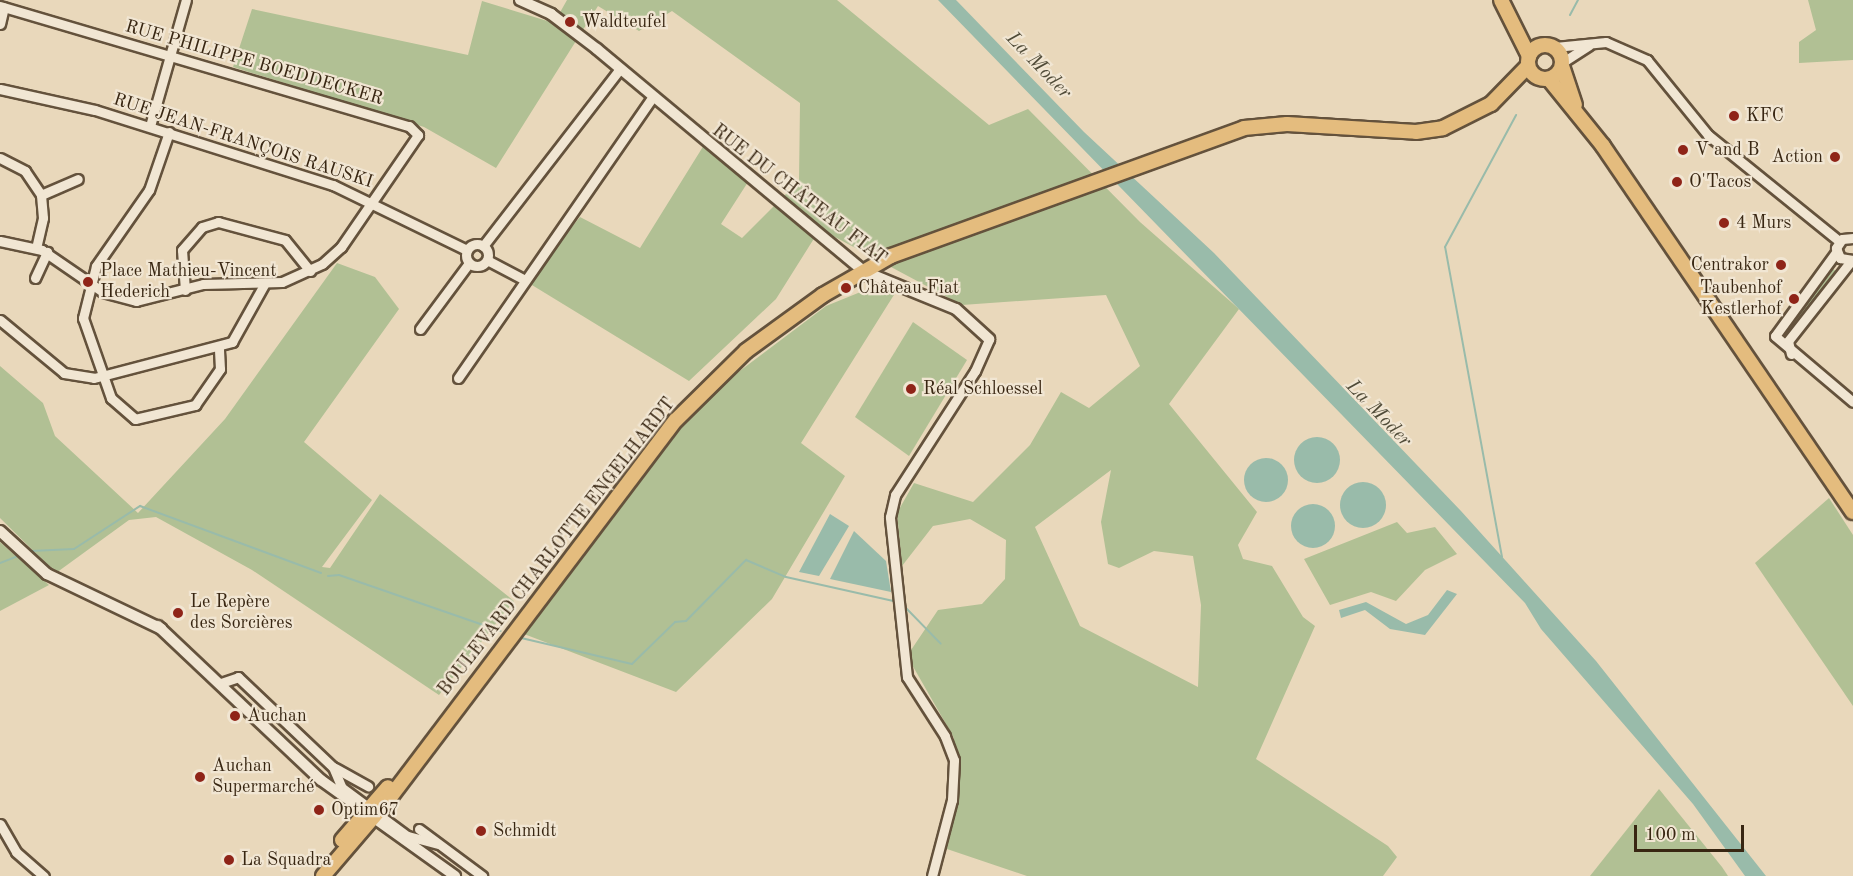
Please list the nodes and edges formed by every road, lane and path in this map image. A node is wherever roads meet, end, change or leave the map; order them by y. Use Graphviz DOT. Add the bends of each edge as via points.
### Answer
graph roads {
  1 [pos="186,0"];
  2 [pos="520,0"];
  3 [pos="1501,0"];
  4 [pos="2,7"];
  5 [pos="1515,20"];
  6 [pos="0,24"];
  7 [pos="1597,42"];
  8 [pos="1550,46"];
  9 [pos="170,55"];
  10 [pos="1529,61"];
  11 [pos="1562,64"];
  12 [pos="620,69"];
  13 [pos="1544,78"];
  14 [pos="0,89"];
  15 [pos="1501,96"];
  16 [pos="652,98"];
  17 [pos="1576,109"];
  18 [pos="150,126"];
  19 [pos="169,132"];
  20 [pos="0,158"];
  21 [pos="78,179"];
  22 [pos="41,195"];
  23 [pos="374,201"];
  24 [pos="1853,238"];
  25 [pos="0,241"];
  26 [pos="1839,241"];
  27 [pos="483,246"];
  28 [pos="36,248"];
  29 [pos="467,250"];
  30 [pos="1837,251"];
  31 [pos="47,252"];
  32 [pos="487,260"];
  33 [pos="1852,260"];
  34 [pos="470,263"];
  35 [pos="309,271"];
  36 [pos="863,271"];
  37 [pos="34,279"];
  38 [pos="525,280"];
  39 [pos="89,282"];
  40 [pos="265,283"];
  41 [pos="185,290"];
  42 [pos="0,320"];
  43 [pos="420,329"];
  44 [pos="989,339"];
  45 [pos="219,347"];
  46 [pos="1791,354"];
  47 [pos="104,375"];
  48 [pos="458,378"];
  49 [pos="1853,402"];
  50 [pos="1853,512"];
  51 [pos="0,531"];
  52 [pos="221,683"];
  53 [pos="275,735"];
  54 [pos="333,767"];
  55 [pos="368,786"];
  56 [pos="342,788"];
  57 [pos="371,812"];
  58 [pos="0,824"];
  59 [pos="419,829"];
  60 [pos="408,836"];
  61 [pos="439,844"];
  62 [pos="428,856"];
  63 [pos="44,876"];
  64 [pos="318,876"];
  65 [pos="322,876"];
  66 [pos="455,876"];
  67 [pos="482,876"];
  68 [pos="932,876"];
  1 -- 9 [label="street"];
  2 -- 12 [label="street, RUE DU CHÂTEAU FIAT" via="551,14"];
  3 -- 5 [label="main road"];
  4 -- 6 [label="street"];
  4 -- 9 [label="street, RUE PHILIPPE BOEDDECKER"];
  5 -- 8 [label="main road"];
  5 -- 10 [label="main road"];
  7 -- 8 [label="street"];
  7 -- 11 [label="street"];
  7 -- 26 [label="street" via="1647,60 1708,135"];
  8 -- 10 [label="main road, BOULEVARD CHARLOTTE ENGELHARDT"];
  8 -- 11 [label="main road"];
  9 -- 18 [label="street"];
  9 -- 23 [label="street, RUE PHILIPPE BOEDDECKER" via="413,128 415,144"];
  10 -- 13 [label="main road"];
  10 -- 15 [label="main road, BOULEVARD CHARLOTTE ENGELHARDT"];
  11 -- 13 [label="main road, BOULEVARD CHARLOTTE ENGELHARDT"];
  11 -- 17 [label="main road"];
  12 -- 16 [label="street, RUE DU CHÂTEAU FIAT"];
  12 -- 27 [label="street"];
  13 -- 15 [label="main road, BOULEVARD CHARLOTTE ENGELHARDT"];
  13 -- 17 [label="main road"];
  14 -- 18 [label="street, RUE JEAN-FRANÇOIS RAUSKI"];
  15 -- 36 [label="main road, BOULEVARD CHARLOTTE ENGELHARDT" via="1465,119 1430,131 1259,125 949,232 918,239"];
  16 -- 36 [label="street, RUE DU CHÂTEAU FIAT"];
  16 -- 38 [label="street"];
  17 -- 50 [label="main road"];
  18 -- 19 [label="street, RUE JEAN-FRANÇOIS RAUSKI"];
  19 -- 23 [label="street, RUE JEAN-FRANÇOIS RAUSKI"];
  19 -- 39 [label="street" via="150,190 96,266"];
  20 -- 22 [label="street" via="25,171"];
  21 -- 22 [label="street"];
  22 -- 28 [label="street" via="43,218"];
  23 -- 29 [label="street, RUE JEAN-FRANÇOIS RAUSKI"];
  23 -- 35 [label="street" via="341,247"];
  24 -- 26 [label="street"];
  25 -- 28 [label="street"];
  26 -- 30 [label="street"];
  27 -- 29 [label="street"];
  27 -- 32 [label="street"];
  28 -- 31 [label="street"];
  29 -- 34 [label="street"];
  30 -- 33 [label="street"];
  30 -- 46 [label="street" via="1776,327 1778,343"];
  31 -- 37 [label="street"];
  31 -- 39 [label="street"];
  32 -- 34 [label="street"];
  32 -- 38 [label="street"];
  33 -- 46 [label="street" via="1788,341"];
  34 -- 43 [label="street"];
  35 -- 40 [label="street"];
  35 -- 41 [label="street" via="285,240 218,222 202,227 182,250"];
  36 -- 44 [label="street, RUE DU CHÂTEAU FIAT" via="956,309"];
  36 -- 57 [label="main road, BOULEVARD CHARLOTTE ENGELHARDT" via="746,351 676,420 432,739"];
  38 -- 48 [label="street"];
  39 -- 41 [label="street" via="103,292 136,301"];
  39 -- 47 [label="street" via="83,318"];
  40 -- 41 [label="street" via="223,282"];
  40 -- 45 [label="street" via="239,336"];
  42 -- 47 [label="street" via="64,373"];
  44 -- 68 [label="street, RUE DU CHÂTEAU FIAT" via="975,372 895,495 890,517 907,677 945,736 954,760 952,800"];
  45 -- 47 [label="street"];
  45 -- 47 [label="street" via="220,369 195,405 183,411 135,419 115,405"];
  46 -- 49 [label="street"];
  51 -- 52 [label="street" via="47,574 158,626"];
  52 -- 53 [label="street"];
  52 -- 54 [label="street" via="238,677"];
  53 -- 56 [label="street"];
  53 -- 57 [label="street"];
  54 -- 55 [label="street"];
  54 -- 56 [label="street"];
  56 -- 57 [label="street"];
  57 -- 60 [label="street"];
  57 -- 62 [label="street"];
  57 -- 64 [label="main road"];
  57 -- 65 [label="main road"];
  58 -- 63 [label="street" via="16,852"];
  59 -- 61 [label="street"];
  60 -- 61 [label="street"];
  60 -- 62 [label="street"];
  61 -- 67 [label="street"];
  62 -- 66 [label="street"];
}
